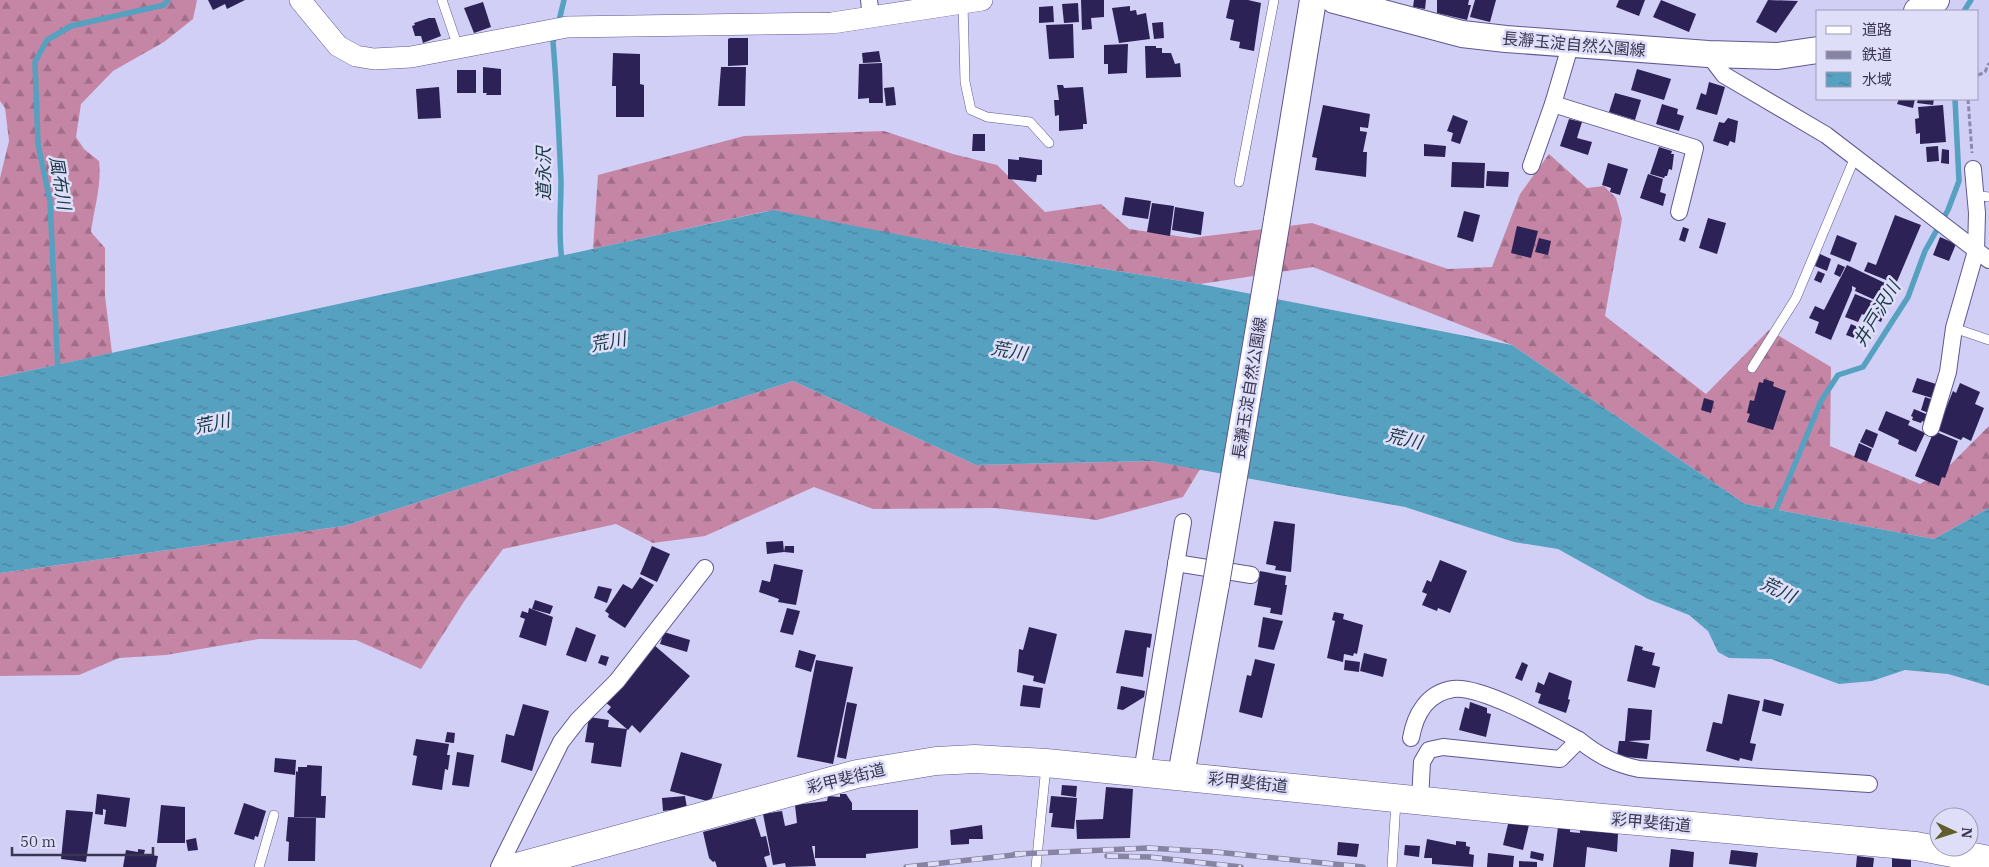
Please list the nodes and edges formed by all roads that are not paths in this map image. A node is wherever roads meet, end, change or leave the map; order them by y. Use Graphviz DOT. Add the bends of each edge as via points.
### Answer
graph roads {
  1 [pos="300,0"];
  2 [pos="442,0"];
  3 [pos="1274,0"];
  4 [pos="1313,0"];
  5 [pos="1334,0"];
  6 [pos="1936,0"];
  7 [pos="972,2"];
  8 [pos="870,8"];
  9 [pos="1403,9"];
  10 [pos="1919,10"];
  11 [pos="1571,43"];
  12 [pos="459,48"];
  13 [pos="1816,50"];
  14 [pos="1708,54"];
  15 [pos="1553,104"];
  16 [pos="1049,144"];
  17 [pos="1855,158"];
  18 [pos="1531,166"];
  19 [pos="1974,169"];
  20 [pos="1239,182"];
  21 [pos="1982,196"];
  22 [pos="1679,212"];
  23 [pos="1982,255"];
  24 [pos="1954,328"];
  25 [pos="1989,340"];
  26 [pos="1752,368"];
  27 [pos="1931,428"];
  28 [pos="1183,522"];
  29 [pos="1176,562"];
  30 [pos="705,568"];
  31 [pos="1251,575"];
  32 [pos="1411,738"];
  33 [pos="1579,740"];
  34 [pos="1046,763"];
  35 [pos="1142,772"];
  36 [pos="1181,775"];
  37 [pos="1869,784"];
  38 [pos="1408,799"];
  39 [pos="274,815"];
  40 [pos="1989,860"];
  41 [pos="259,867"];
  42 [pos="499,867"];
  43 [pos="517,867"];
  44 [pos="1036,867"];
  45 [pos="1392,867"];
  1 -- 12 [label="street" via="338,46 356,56 396,59"];
  2 -- 12 [label="lane"];
  3 -- 20 [label="lane"];
  4 -- 36 [label="main road, 長瀞玉淀自然公園線, bridge"];
  5 -- 9 [label="main road, 長瀞玉淀自然公園線"];
  6 -- 10 [label="main road"];
  7 -- 8 [label="street"];
  7 -- 16 [label="lane" via="965,82 970,110 987,117 1030,122"];
  8 -- 12 [label="street" via="832,23 567,27"];
  9 -- 11 [label="main road, 長瀞玉淀自然公園線" via="1462,34"];
  11 -- 14 [label="main road, 長瀞玉淀自然公園線"];
  11 -- 15 [label="street"];
  13 -- 14 [label="main road, 長瀞玉淀自然公園線" via="1778,56"];
  14 -- 17 [label="street" via="1724,76 1826,136"];
  15 -- 18 [label="street"];
  15 -- 22 [label="street" via="1696,148"];
  17 -- 23 [label="street"];
  17 -- 26 [label="lane" via="1796,298"];
  19 -- 21 [label="street"];
  21 -- 23 [label="street"];
  23 -- 24 [label="street"];
  24 -- 25 [label="lane"];
  24 -- 27 [label="street" via="1948,372"];
  28 -- 29 [label="street"];
  29 -- 31 [label="street"];
  29 -- 35 [label="street"];
  30 -- 42 [label="street" via="617,681 560,742"];
  32 -- 33 [label="street" via="1414,722 1427,701 1452,689 1471,691 1525,710"];
  33 -- 37 [label="street" via="1618,765 1639,769"];
  33 -- 38 [label="street" via="1560,759 1443,747 1429,750"];
  34 -- 35 [label="highway, 彩甲斐街道"];
  34 -- 43 [label="highway, 彩甲斐街道" via="975,759 902,765 857,774"];
  34 -- 44 [label="lane"];
  35 -- 36 [label="highway, 彩甲斐街道"];
  36 -- 38 [label="highway, 彩甲斐街道"];
  38 -- 40 [label="highway, 彩甲斐街道" via="1916,846"];
  38 -- 45 [label="lane"];
  39 -- 41 [label="lane"];
}
